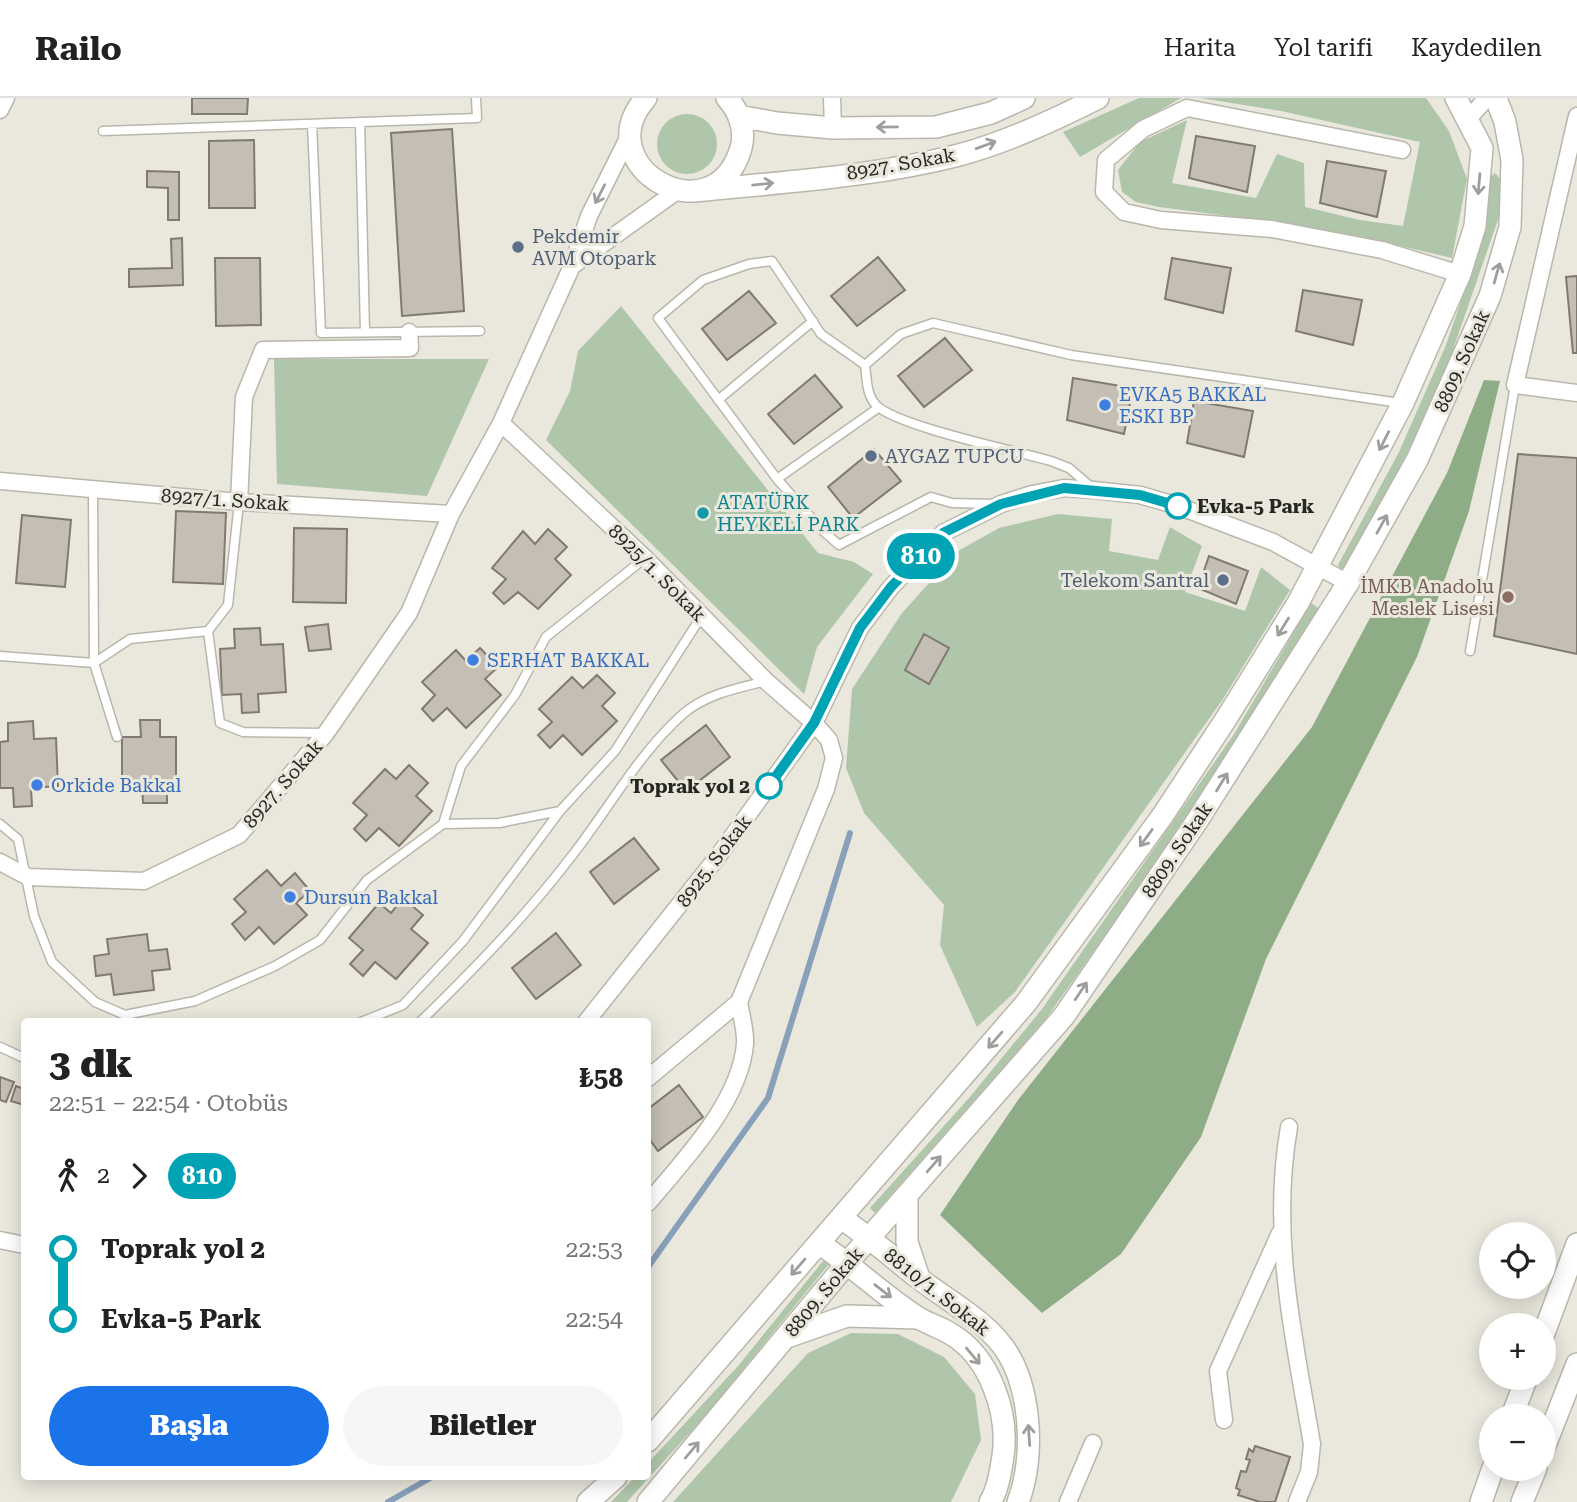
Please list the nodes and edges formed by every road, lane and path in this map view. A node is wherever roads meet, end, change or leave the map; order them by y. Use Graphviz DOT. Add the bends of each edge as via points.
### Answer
graph roads {
  1 [pos="6,98"];
  2 [pos="476,98"];
  3 [pos="832,98"];
  4 [pos="1024,98"];
  5 [pos="1097,98"];
  6 [pos="1456,98"];
  7 [pos="1487,98"];
  8 [pos="1496,98"];
  9 [pos="642,101"];
  10 [pos="733,107"];
  11 [pos="0,110"];
  12 [pos="1577,116"];
  13 [pos="1468,119"];
  14 [pos="360,122"];
  15 [pos="312,124"];
  16 [pos="833,128"];
  17 [pos="103,131"];
  18 [pos="631,132"];
  19 [pos="1402,150"];
  20 [pos="686,191"];
  21 [pos="572,266"];
  22 [pos="1460,274"];
  23 [pos="813,321"];
  24 [pos="480,331"];
  25 [pos="365,332"];
  26 [pos="409,332"];
  27 [pos="865,365"];
  28 [pos="1515,385"];
  29 [pos="1577,393"];
  30 [pos="718,400"];
  31 [pos="1403,403"];
  32 [pos="878,408"];
  33 [pos="501,423"];
  34 [pos="777,479"];
  35 [pos="0,481"];
  36 [pos="1094,489"];
  37 [pos="93,490"];
  38 [pos="239,502"];
  39 [pos="1001,504"];
  40 [pos="451,514"];
  41 [pos="645,558"];
  42 [pos="1318,568"];
  43 [pos="1348,583"];
  44 [pos="701,617"];
  45 [pos="208,631"];
  46 [pos="1470,650"];
  47 [pos="0,656"];
  48 [pos="94,663"];
  49 [pos="766,681"];
  50 [pos="814,723"];
  51 [pos="326,733"];
  52 [pos="117,737"];
  53 [pos="559,811"];
  54 [pos="0,824"];
  55 [pos="443,824"];
  56 [pos="0,862"];
  57 [pos="28,877"];
  58 [pos="739,1002"];
  59 [pos="371,1018"];
  60 [pos="424,1018"];
  61 [pos="589,1018"];
  62 [pos="0,1047"];
  63 [pos="21,1057"];
  64 [pos="651,1075"];
  65 [pos="1289,1127"];
  66 [pos="906,1195"];
  67 [pos="651,1199"];
  68 [pos="841,1218"];
  69 [pos="1282,1227"];
  70 [pos="869,1237"];
  71 [pos="1,1241"];
  72 [pos="819,1243"];
  73 [pos="21,1244"];
  74 [pos="1577,1244"];
  75 [pos="848,1262"];
  76 [pos="919,1278"];
  77 [pos="1551,1313"];
  78 [pos="918,1318"];
  79 [pos="787,1337"];
  80 [pos="1576,1372"];
  81 [pos="1224,1420"];
  82 [pos="1556,1420"];
  83 [pos="651,1438"];
  84 [pos="1093,1443"];
  85 [pos="613,1480"];
  86 [pos="1488,1481"];
  87 [pos="1531,1481"];
  88 [pos="588,1502"];
  89 [pos="648,1502"];
  90 [pos="990,1502"];
  91 [pos="1018,1502"];
  92 [pos="1068,1502"];
  93 [pos="1297,1502"];
  94 [pos="1481,1502"];
  95 [pos="1522,1502"];
  1 -- 11 [label="street"];
  2 -- 14 [label="lane" via="477,118"];
  3 -- 16 [label="street"];
  4 -- 16 [label="street, 8927. Sokak, one-way" via="991,113 936,127"];
  20 -- 5 [label="street, 8927. Sokak, one-way" via="870,173 960,155 1048,123"];
  6 -- 13 [label="street"];
  7 -- 13 [label="street"];
  43 -- 8 [label="street, 8809. Sokak, one-way" via="1418,460 1490,296 1510,227 1512,160"];
  9 -- 18 [label="street"];
  10 -- 16 [label="street, 8927. Sokak" via="777,123"];
  10 -- 20 [label="street" via="743,141 738,160 712,186"];
  12 -- 28 [label="street"];
  13 -- 22 [label="street, 8809. Sokak, one-way" via="1482,148 1475,226"];
  14 -- 15 [label="lane"];
  14 -- 25 [label="lane"];
  15 -- 17 [label="lane"];
  15 -- 25 [label="lane" via="321,333"];
  18 -- 20 [label="street" via="635,159 645,174 660,185"];
  18 -- 21 [label="street, 8927. Sokak, one-way" via="589,216"];
  19 -- 22 [label="street" via="1187,108 1143,129 1106,160 1104,192 1124,212 1149,218 1272,229 1382,250"];
  20 -- 21 [label="street"];
  21 -- 33 [label="street, 8927. Sokak"];
  22 -- 31 [label="street, 8809. Sokak"];
  23 -- 27 [label="lane" via="821,334"];
  23 -- 30 [label="lane"];
  23 -- 30 [label="lane" via="772,261 702,280 658,318"];
  24 -- 26 [label="lane"];
  25 -- 26 [label="lane"];
  26 -- 38 [label="street" via="410,348 263,350 244,397"];
  27 -- 31 [label="lane" via="901,334 933,323 1071,355"];
  27 -- 32 [label="lane" via="869,395"];
  28 -- 29 [label="street"];
  28 -- 46 [label="lane"];
  30 -- 34 [label="lane"];
  31 -- 42 [label="street, 8809. Sokak, one-way"];
  32 -- 34 [label="lane"];
  32 -- 36 [label="lane" via="920,427 1051,461 1069,468"];
  33 -- 40 [label="street, 8927. Sokak"];
  33 -- 41 [label="street, 8925/1. Sokak"];
  34 -- 39 [label="lane" via="839,545 930,497 952,503"];
  35 -- 37 [label="street, 8927/1. Sokak"];
  36 -- 39 [label="street, 8925. Sokak" via="1064,488"];
  36 -- 42 [label="street, 8925. Sokak" via="1178,506 1273,542"];
  37 -- 38 [label="street, 8927/1. Sokak"];
  37 -- 48 [label="lane"];
  38 -- 40 [label="street, 8927/1. Sokak"];
  38 -- 45 [label="lane" via="228,605"];
  39 -- 50 [label="street, 8925. Sokak" via="943,533 891,587 860,628"];
  40 -- 51 [label="street, 8927. Sokak" via="409,613"];
  41 -- 44 [label="street, 8925/1. Sokak"];
  41 -- 55 [label="lane" via="546,637 515,695 461,766"];
  42 -- 43 [label="street, 8925. Sokak"];
  42 -- 68 [label="street, 8809. Sokak, one-way" via="1163,815 1026,1003"];
  66 -- 43 [label="street, 8809. Sokak, one-way" via="1064,1016 1197,821"];
  44 -- 49 [label="street, 8925/1. Sokak"];
  44 -- 53 [label="lane" via="615,751"];
  45 -- 48 [label="lane" via="130,639"];
  45 -- 51 [label="lane" via="220,723 243,732"];
  47 -- 48 [label="lane"];
  48 -- 52 [label="lane"];
  49 -- 50 [label="street, 8925/1. Sokak"];
  49 -- 60 [label="lane" via="723,691 684,713 633,770 523,918"];
  50 -- 58 [label="street, 8925/1. Sokak" via="828,740 834,758 826,789"];
  50 -- 61 [label="street, 8925. Sokak" via="719,855"];
  51 -- 57 [label="street, 8927. Sokak" via="239,835 144,881"];
  53 -- 55 [label="lane" via="499,823"];
  53 -- 59 [label="lane" via="463,941 403,1005"];
  54 -- 57 [label="lane" via="18,839"];
  55 -- 57 [label="lane" via="366,880 320,940 275,966 195,1001 125,1015 95,1002 52,962 34,916"];
  56 -- 57 [label="street, 8927. Sokak"];
  58 -- 64 [label="street"];
  58 -- 67 [label="street" via="745,1044 732,1094"];
  62 -- 63 [label="lane"];
  65 -- 69 [label="street" via="1282,1170"];
  66 -- 70 [label="street, 8809. Sokak"];
  66 -- 76 [label="street" via="907,1241"];
  68 -- 70 [label="street, 8810/1. Sokak"];
  68 -- 72 [label="street, 8809. Sokak"];
  69 -- 81 [label="street" via="1218,1371"];
  69 -- 93 [label="street" via="1283,1269 1312,1444 1309,1472"];
  70 -- 75 [label="street, 8809. Sokak"];
  70 -- 76 [label="street, 8810/1. Sokak"];
  71 -- 73 [label="street"];
  72 -- 75 [label="street, 8810/1. Sokak"];
  72 -- 83 [label="street, 8809. Sokak, one-way"];
  74 -- 77 [label="street"];
  75 -- 78 [label="street, 8810/1. Sokak, one-way"];
  75 -- 79 [label="street, 8809. Sokak"];
  91 -- 76 [label="street, 8810/1. Sokak, one-way" via="1030,1452 1027,1415 1015,1371 999,1342 972,1315"];
  78 -- 79 [label="street" via="847,1316"];
  78 -- 90 [label="street, 8810/1. Sokak, one-way" via="953,1335 974,1356 1000,1403 1004,1446"];
  89 -- 79 [label="street, 8809. Sokak, one-way"];
  80 -- 82 [label="street"];
  84 -- 92 [label="street"];
  85 -- 88 [label="street"];
  86 -- 94 [label="street"];
  87 -- 95 [label="street"];
}
